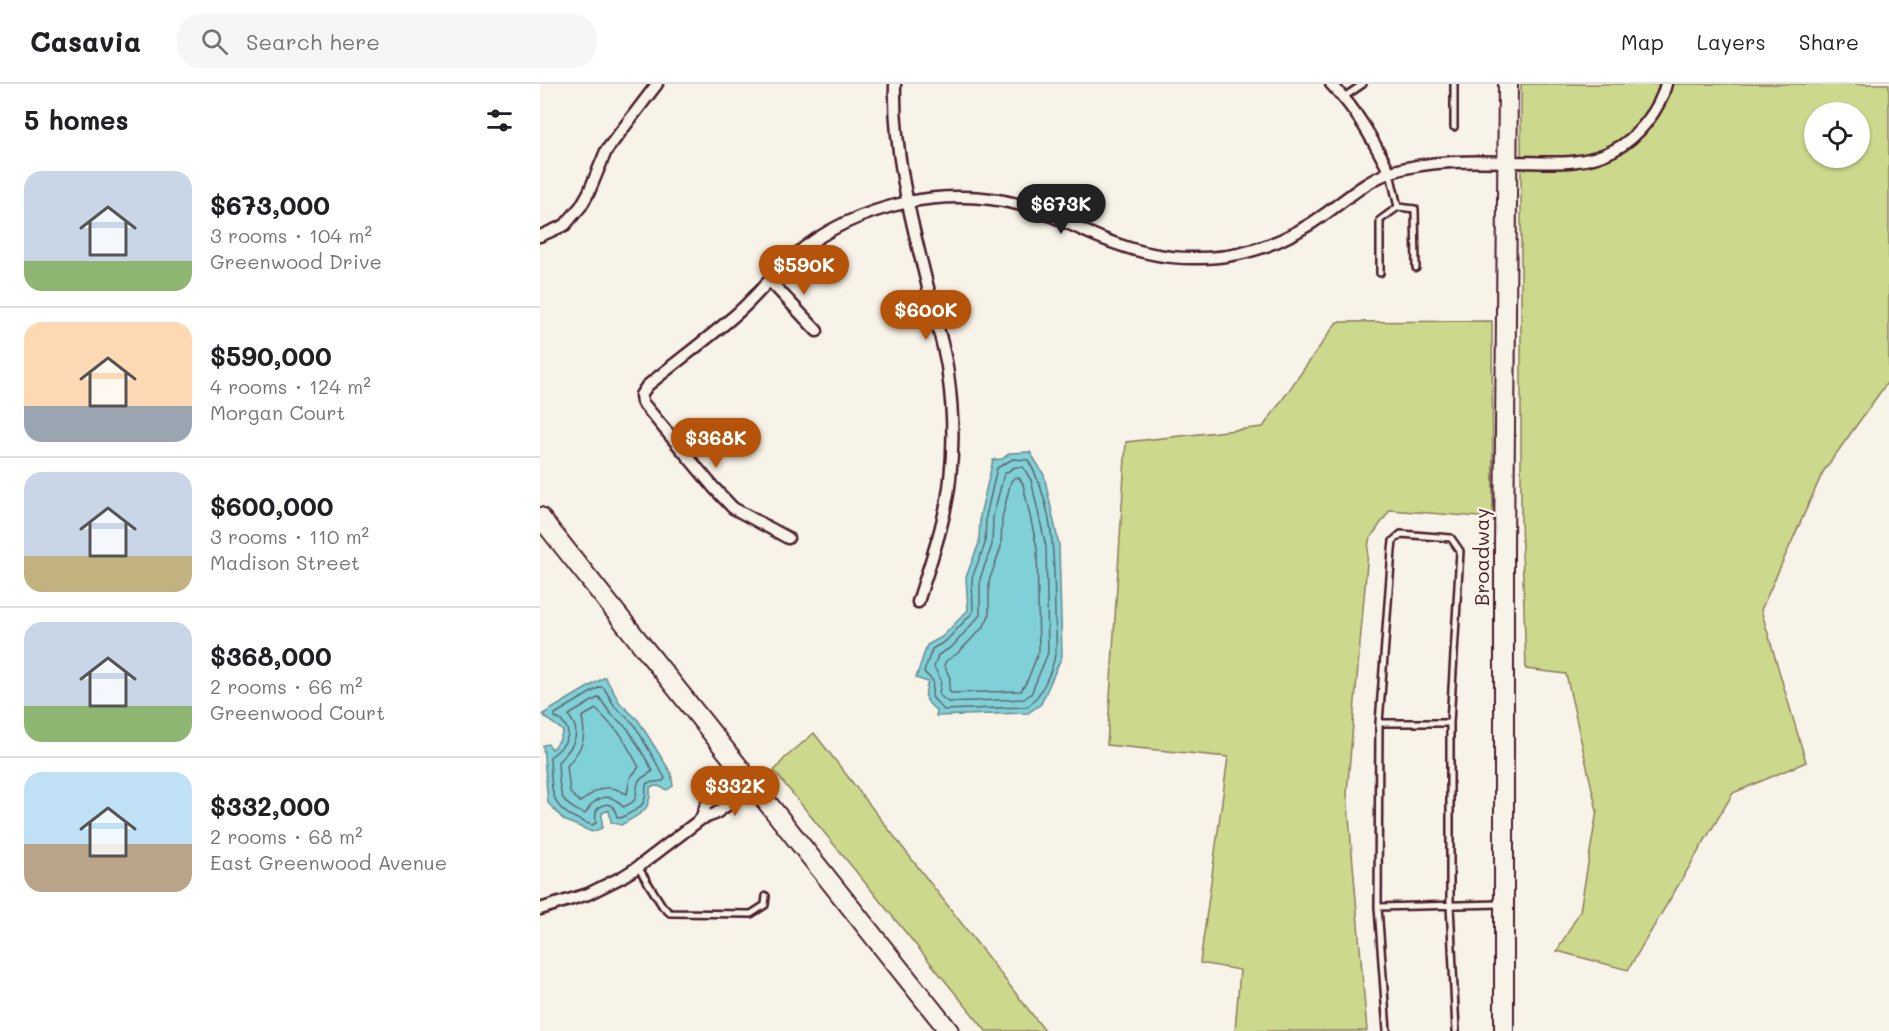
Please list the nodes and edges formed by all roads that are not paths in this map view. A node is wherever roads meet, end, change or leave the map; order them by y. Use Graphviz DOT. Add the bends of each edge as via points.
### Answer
graph roads {
  1 [pos="657,84"];
  2 [pos="896,84"];
  3 [pos="1332,84"];
  4 [pos="1363,84"];
  5 [pos="1454,84"];
  6 [pos="1508,84"];
  7 [pos="1666,84"];
  8 [pos="1344,97"];
  9 [pos="1454,127"];
  10 [pos="1508,162"];
  11 [pos="1390,172"];
  12 [pos="908,202"];
  13 [pos="1398,207"];
  14 [pos="540,236"];
  15 [pos="1416,268"];
  16 [pos="1380,273"];
  17 [pos="770,281"];
  18 [pos="817,331"];
  19 [pos="540,517"];
  20 [pos="789,538"];
  21 [pos="918,602"];
  22 [pos="1379,723"];
  23 [pos="1450,723"];
  24 [pos="750,780"];
  25 [pos="639,867"];
  26 [pos="766,896"];
  27 [pos="1505,904"];
  28 [pos="1450,905"];
  29 [pos="1378,907"];
  30 [pos="540,909"];
  31 [pos="950,1031"];
  32 [pos="1387,1031"];
  33 [pos="1456,1031"];
  34 [pos="1504,1031"];
  1 -- 14 [label="street" via="606,151 581,206 565,225"];
  2 -- 12 [label="street" via="900,162"];
  3 -- 8 [label="street"];
  4 -- 8 [label="lane"];
  5 -- 9 [label="lane"];
  6 -- 10 [label="main road, Broadway"];
  7 -- 10 [label="street" via="1647,123 1617,149 1590,160"];
  8 -- 11 [label="street" via="1368,129"];
  10 -- 11 [label="street" via="1437,163"];
  10 -- 27 [label="main road, Broadway"];
  11 -- 12 [label="street" via="1361,186 1308,227 1284,239 1258,249 1202,258 1148,254 1017,204 957,197"];
  11 -- 13 [label="lane"];
  12 -- 17 [label="street" via="857,217 823,234 792,257"];
  12 -- 21 [label="street" via="948,372 953,444 950,481 937,540"];
  13 -- 15 [label="lane" via="1415,209"];
  13 -- 16 [label="lane" via="1380,220"];
  17 -- 18 [label="street"];
  17 -- 20 [label="street" via="734,316 646,386 641,395 642,402 733,508"];
  19 -- 24 [label="main road"];
  22 -- 23 [label="lane"];
  22 -- 23 [label="lane" via="1393,541 1401,534 1451,538 1460,551"];
  22 -- 29 [label="lane"];
  23 -- 28 [label="lane"];
  24 -- 25 [label="street" via="715,814 701,819"];
  24 -- 31 [label="main road"];
  25 -- 26 [label="lane" via="669,913 751,914 765,905"];
  25 -- 30 [label="street" via="588,894"];
  27 -- 28 [label="lane"];
  27 -- 34 [label="main road, Broadway"];
  28 -- 29 [label="lane"];
  28 -- 33 [label="lane"];
  29 -- 32 [label="lane"];
}
